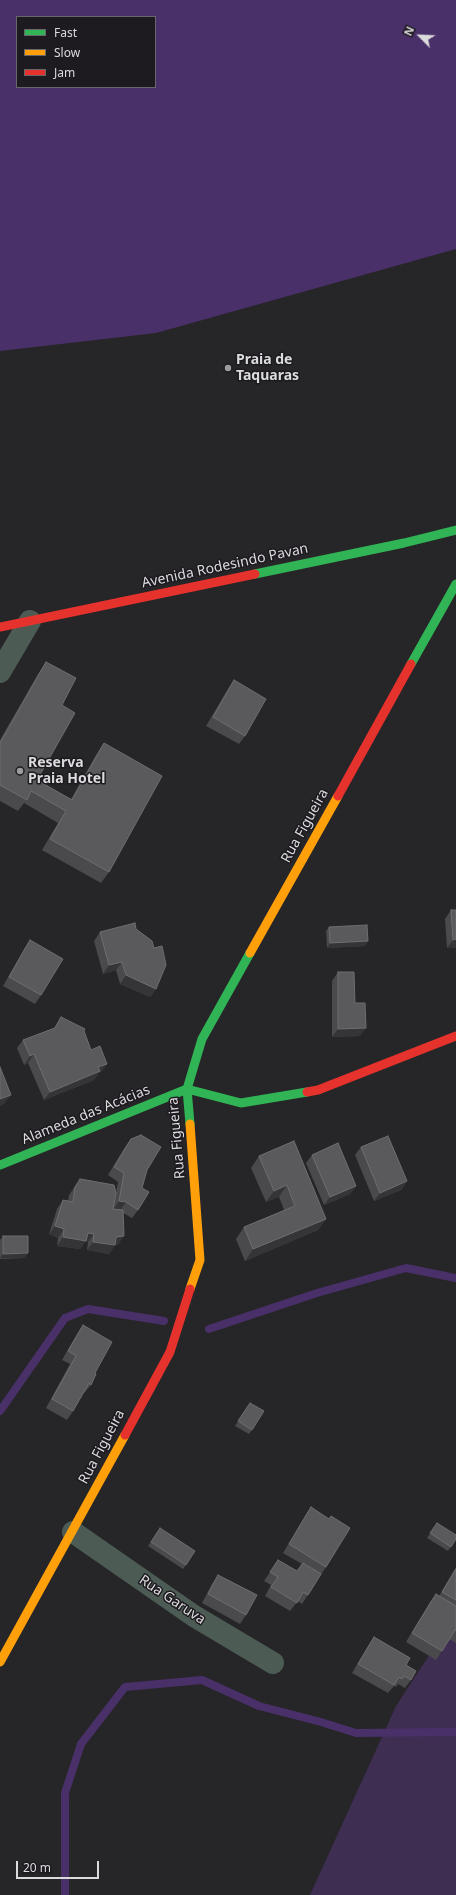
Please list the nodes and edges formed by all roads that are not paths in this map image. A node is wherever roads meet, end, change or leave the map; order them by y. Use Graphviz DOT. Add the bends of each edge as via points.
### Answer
graph roads {
  1 [pos="456,530"];
  2 [pos="456,584"];
  3 [pos="30,621"];
  4 [pos="0,626"];
  5 [pos="0,672"];
  6 [pos="456,1036"];
  7 [pos="188,1088"];
  8 [pos="0,1165"];
  9 [pos="73,1532"];
  10 [pos="0,1662"];
  11 [pos="273,1663"];
  1 -- 3 [label="street, Avenida Rodesindo Pavan"];
  2 -- 7 [label="street, Rua Figueira" via="202,1039"];
  3 -- 4 [label="street, Avenida Rodesindo Pavan"];
  3 -- 5 [label="street"];
  6 -- 7 [label="street" via="318,1090 241,1103"];
  7 -- 8 [label="street, Alameda das Acácias"];
  7 -- 9 [label="street, Rua Figueira" via="200,1260 170,1352"];
  9 -- 10 [label="street, Rua Figueira"];
  9 -- 11 [label="street, Rua Garuva" via="194,1616"];
}
